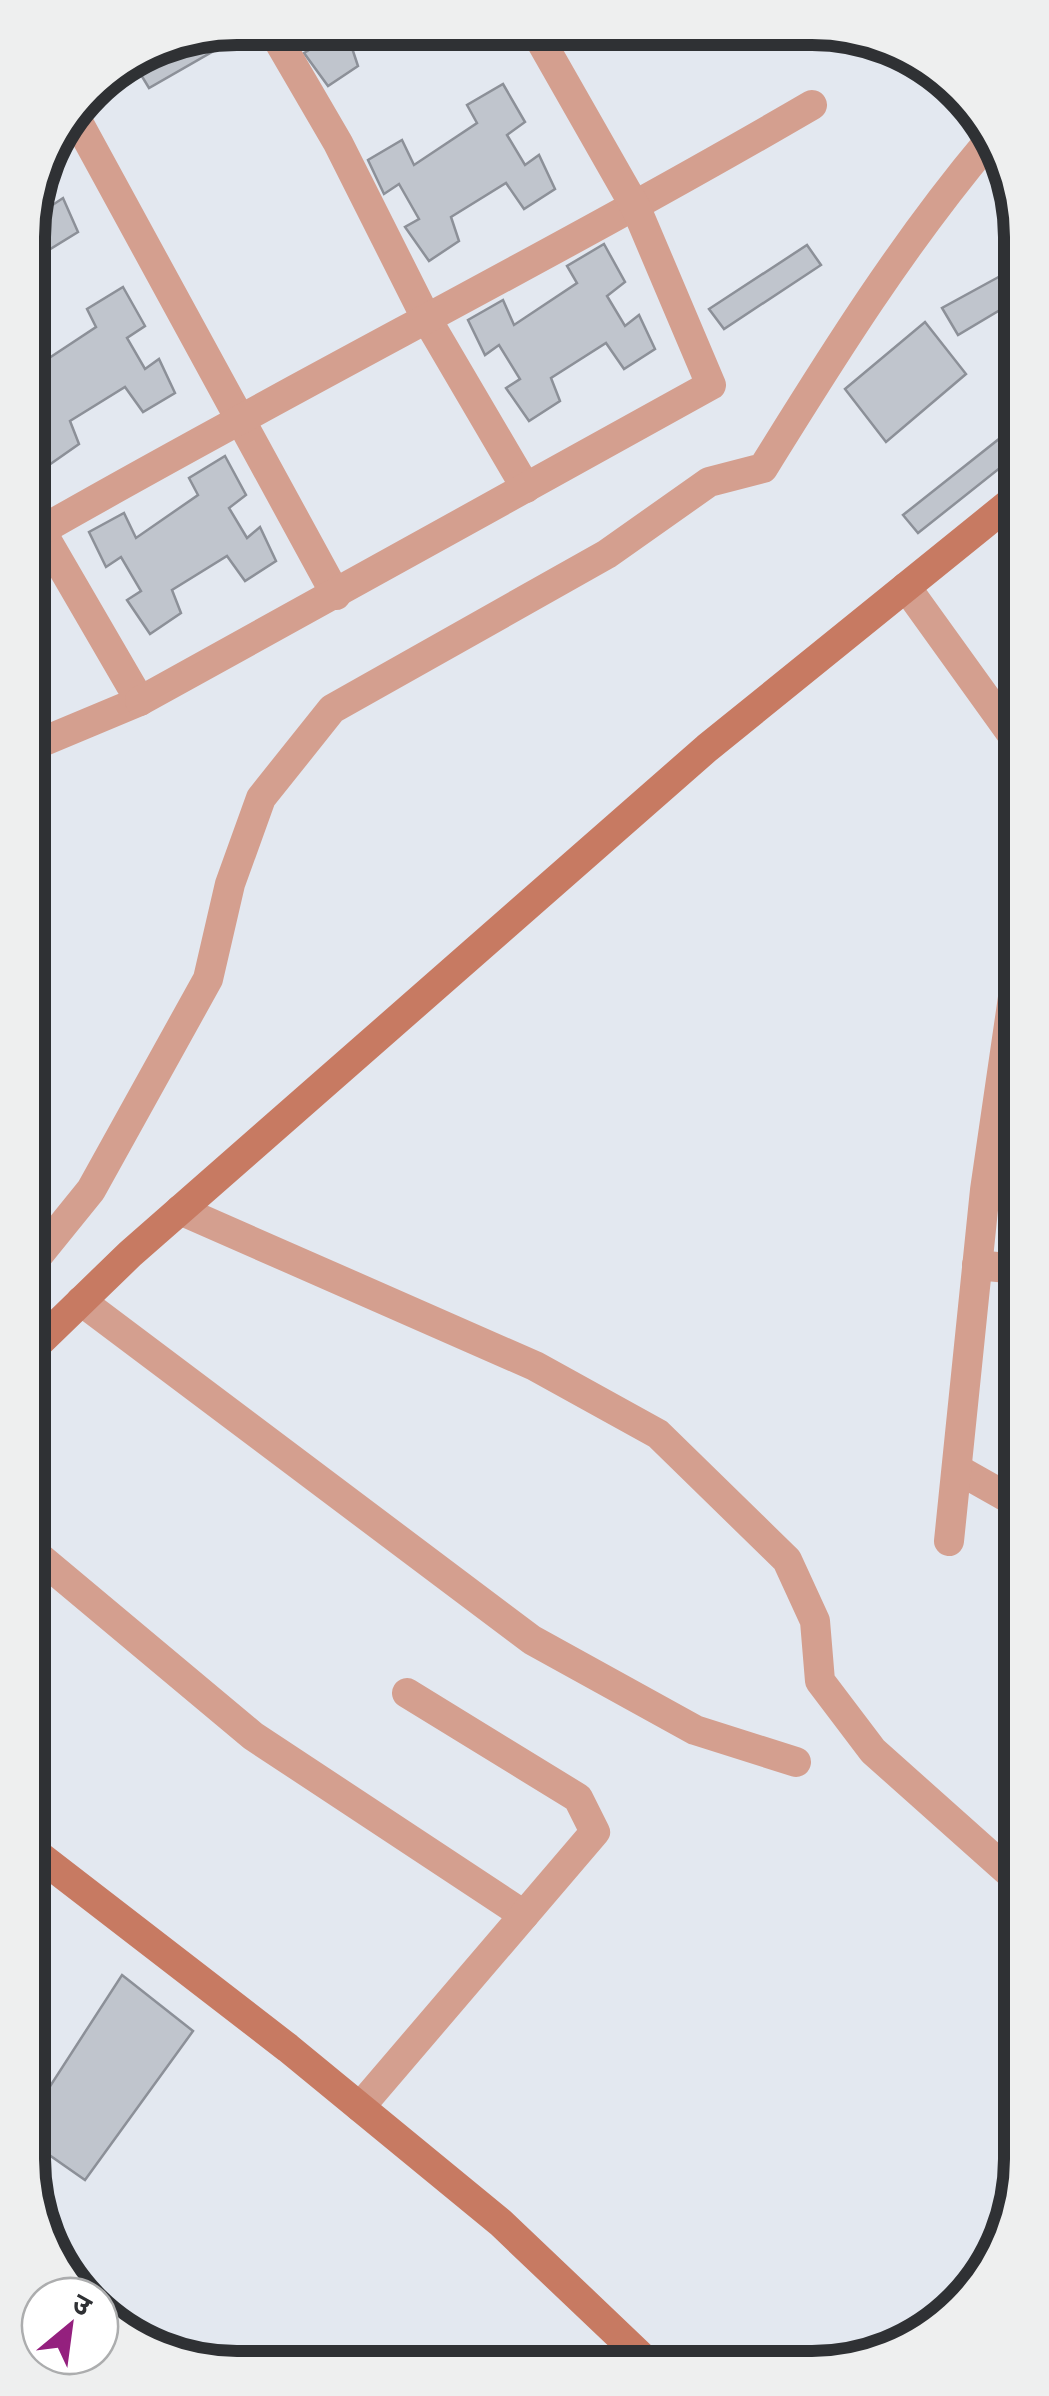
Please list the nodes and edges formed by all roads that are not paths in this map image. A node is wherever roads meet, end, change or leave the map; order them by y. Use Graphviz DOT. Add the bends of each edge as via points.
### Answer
graph roads {
  1 [pos="280,45"];
  2 [pos="543,45"];
  3 [pos="812,105"];
  4 [pos="81,127"];
  5 [pos="982,148"];
  6 [pos="636,208"];
  7 [pos="425,316"];
  8 [pos="240,417"];
  9 [pos="526,488"];
  10 [pos="1004,508"];
  11 [pos="45,515"];
  12 [pos="45,540"];
  13 [pos="906,587"];
  14 [pos="336,595"];
  15 [pos="140,702"];
  16 [pos="1004,723"];
  17 [pos="45,741"];
  18 [pos="1004,1097"];
  19 [pos="180,1210"];
  20 [pos="45,1248"];
  21 [pos="977,1265"];
  22 [pos="1004,1268"];
  23 [pos="81,1301"];
  24 [pos="45,1336"];
  25 [pos="957,1469"];
  26 [pos="1004,1496"];
  27 [pos="949,1541"];
  28 [pos="45,1563"];
  29 [pos="406,1693"];
  30 [pos="796,1762"];
  31 [pos="45,1861"];
  32 [pos="1004,1868"];
  33 [pos="524,1915"];
  34 [pos="360,2107"];
  35 [pos="635,2351"];
  1 -- 7 [label="street"];
  2 -- 6 [label="street"];
  3 -- 6 [label="street"];
  4 -- 8 [label="street"];
  5 -- 20 [label="street" via="935,204 763,468 709,482 607,554 332,709 261,798 230,884 208,979 91,1190"];
  6 -- 7 [label="street"];
  6 -- 9 [label="street" via="711,384"];
  7 -- 8 [label="street"];
  7 -- 9 [label="street"];
  8 -- 11 [label="street"];
  8 -- 14 [label="street"];
  9 -- 14 [label="street"];
  10 -- 13 [label="street"];
  12 -- 15 [label="street"];
  13 -- 16 [label="street"];
  13 -- 19 [label="street" via="707,748"];
  14 -- 15 [label="street"];
  15 -- 17 [label="street"];
  18 -- 21 [label="street"];
  19 -- 23 [label="street"];
  19 -- 32 [label="street" via="535,1366 658,1434 787,1560 815,1621 820,1681 873,1751"];
  21 -- 22 [label="street"];
  21 -- 25 [label="street"];
  23 -- 24 [label="street"];
  23 -- 30 [label="street" via="532,1640 694,1730"];
  25 -- 26 [label="street"];
  25 -- 27 [label="street"];
  28 -- 33 [label="street" via="253,1736"];
  29 -- 33 [label="street" via="578,1798 595,1832"];
  31 -- 34 [label="street"];
  33 -- 34 [label="street"];
  34 -- 35 [label="street" via="500,2223"];
}
